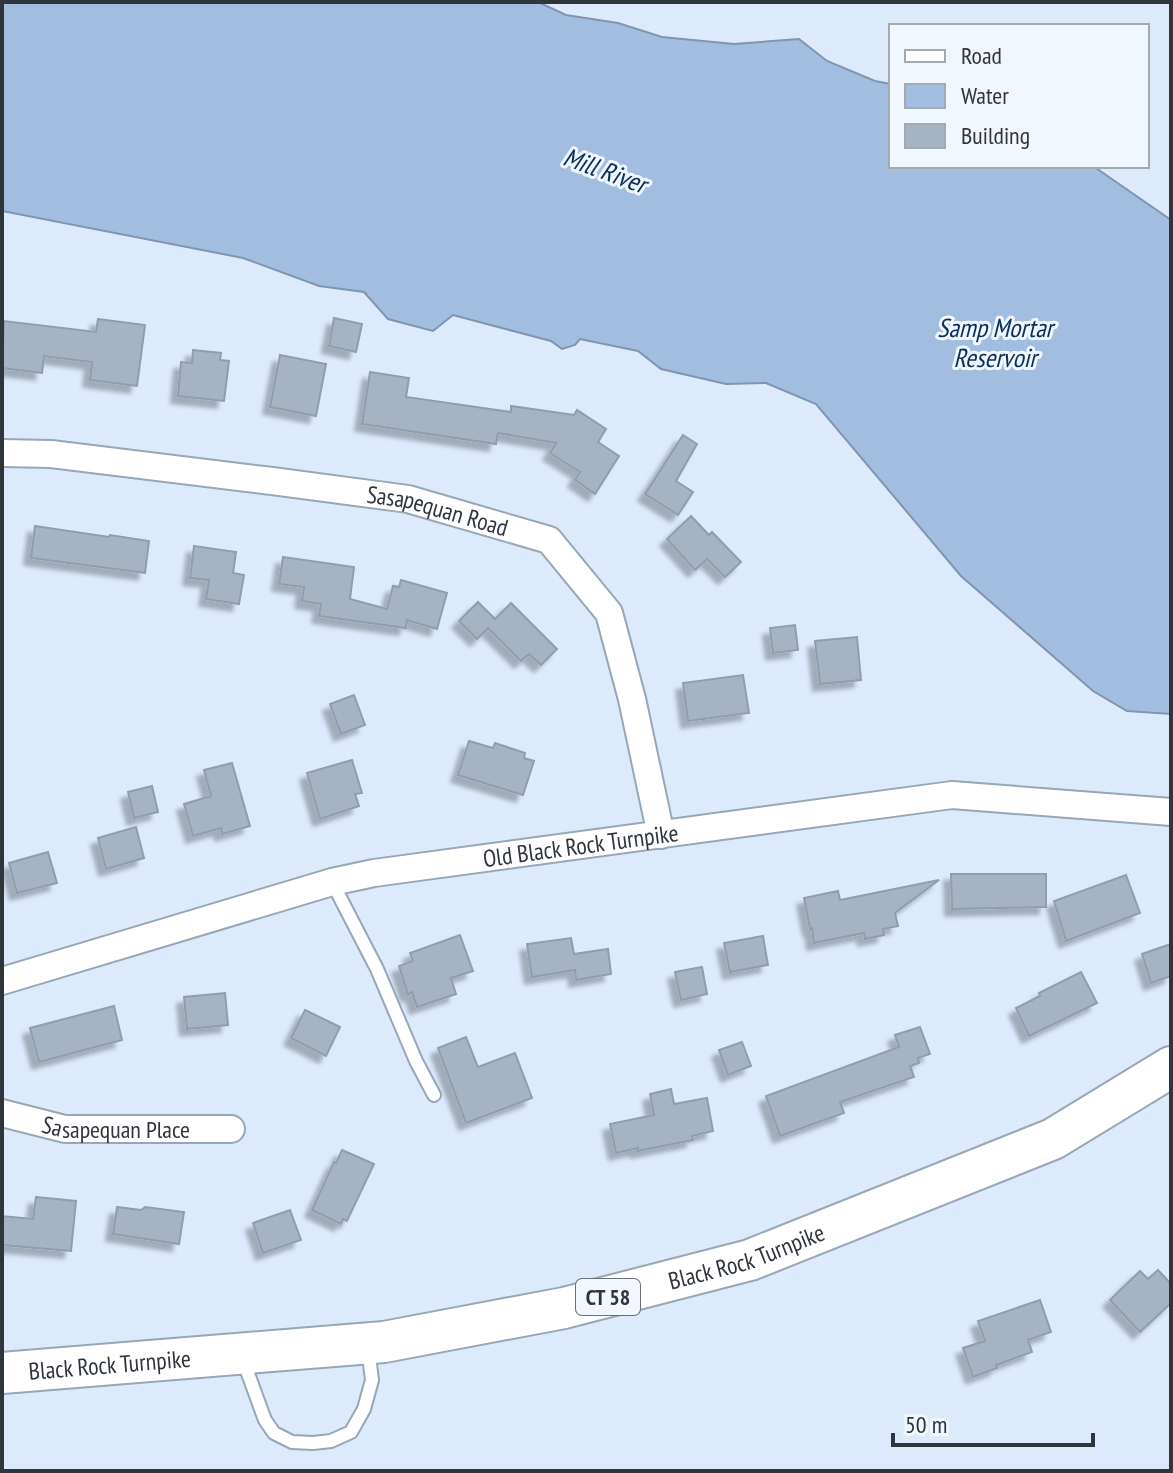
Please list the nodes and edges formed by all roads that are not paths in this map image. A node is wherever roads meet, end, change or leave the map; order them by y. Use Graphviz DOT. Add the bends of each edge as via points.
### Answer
graph roads {
  1 [pos="2,453"];
  2 [pos="1171,812"];
  3 [pos="661,835"];
  4 [pos="332,882"];
  5 [pos="2,981"];
  6 [pos="1171,1067"];
  7 [pos="434,1095"];
  8 [pos="2,1113"];
  9 [pos="231,1129"];
  10 [pos="367,1343"];
  11 [pos="240,1354"];
  12 [pos="2,1373"];
  1 -- 3 [label="street, Sasapequan Road" via="67,456 408,499 549,540 609,613"];
  2 -- 3 [label="street, Old Black Rock Turnpike" via="952,795"];
  3 -- 4 [label="street, Old Black Rock Turnpike"];
  4 -- 5 [label="street, Old Black Rock Turnpike"];
  4 -- 7 [label="lane"];
  6 -- 10 [label="main road, Black Rock Turnpike / CT 58" via="1053,1139 750,1260 564,1308"];
  8 -- 9 [label="street, Sasapequan Place" via="65,1129"];
  10 -- 11 [label="main road, Black Rock Turnpike / CT 58"];
  10 -- 11 [label="lane" via="372,1380 364,1409 351,1432 313,1443 292,1442 274,1433"];
  11 -- 12 [label="main road, Black Rock Turnpike / CT 58"];
}
